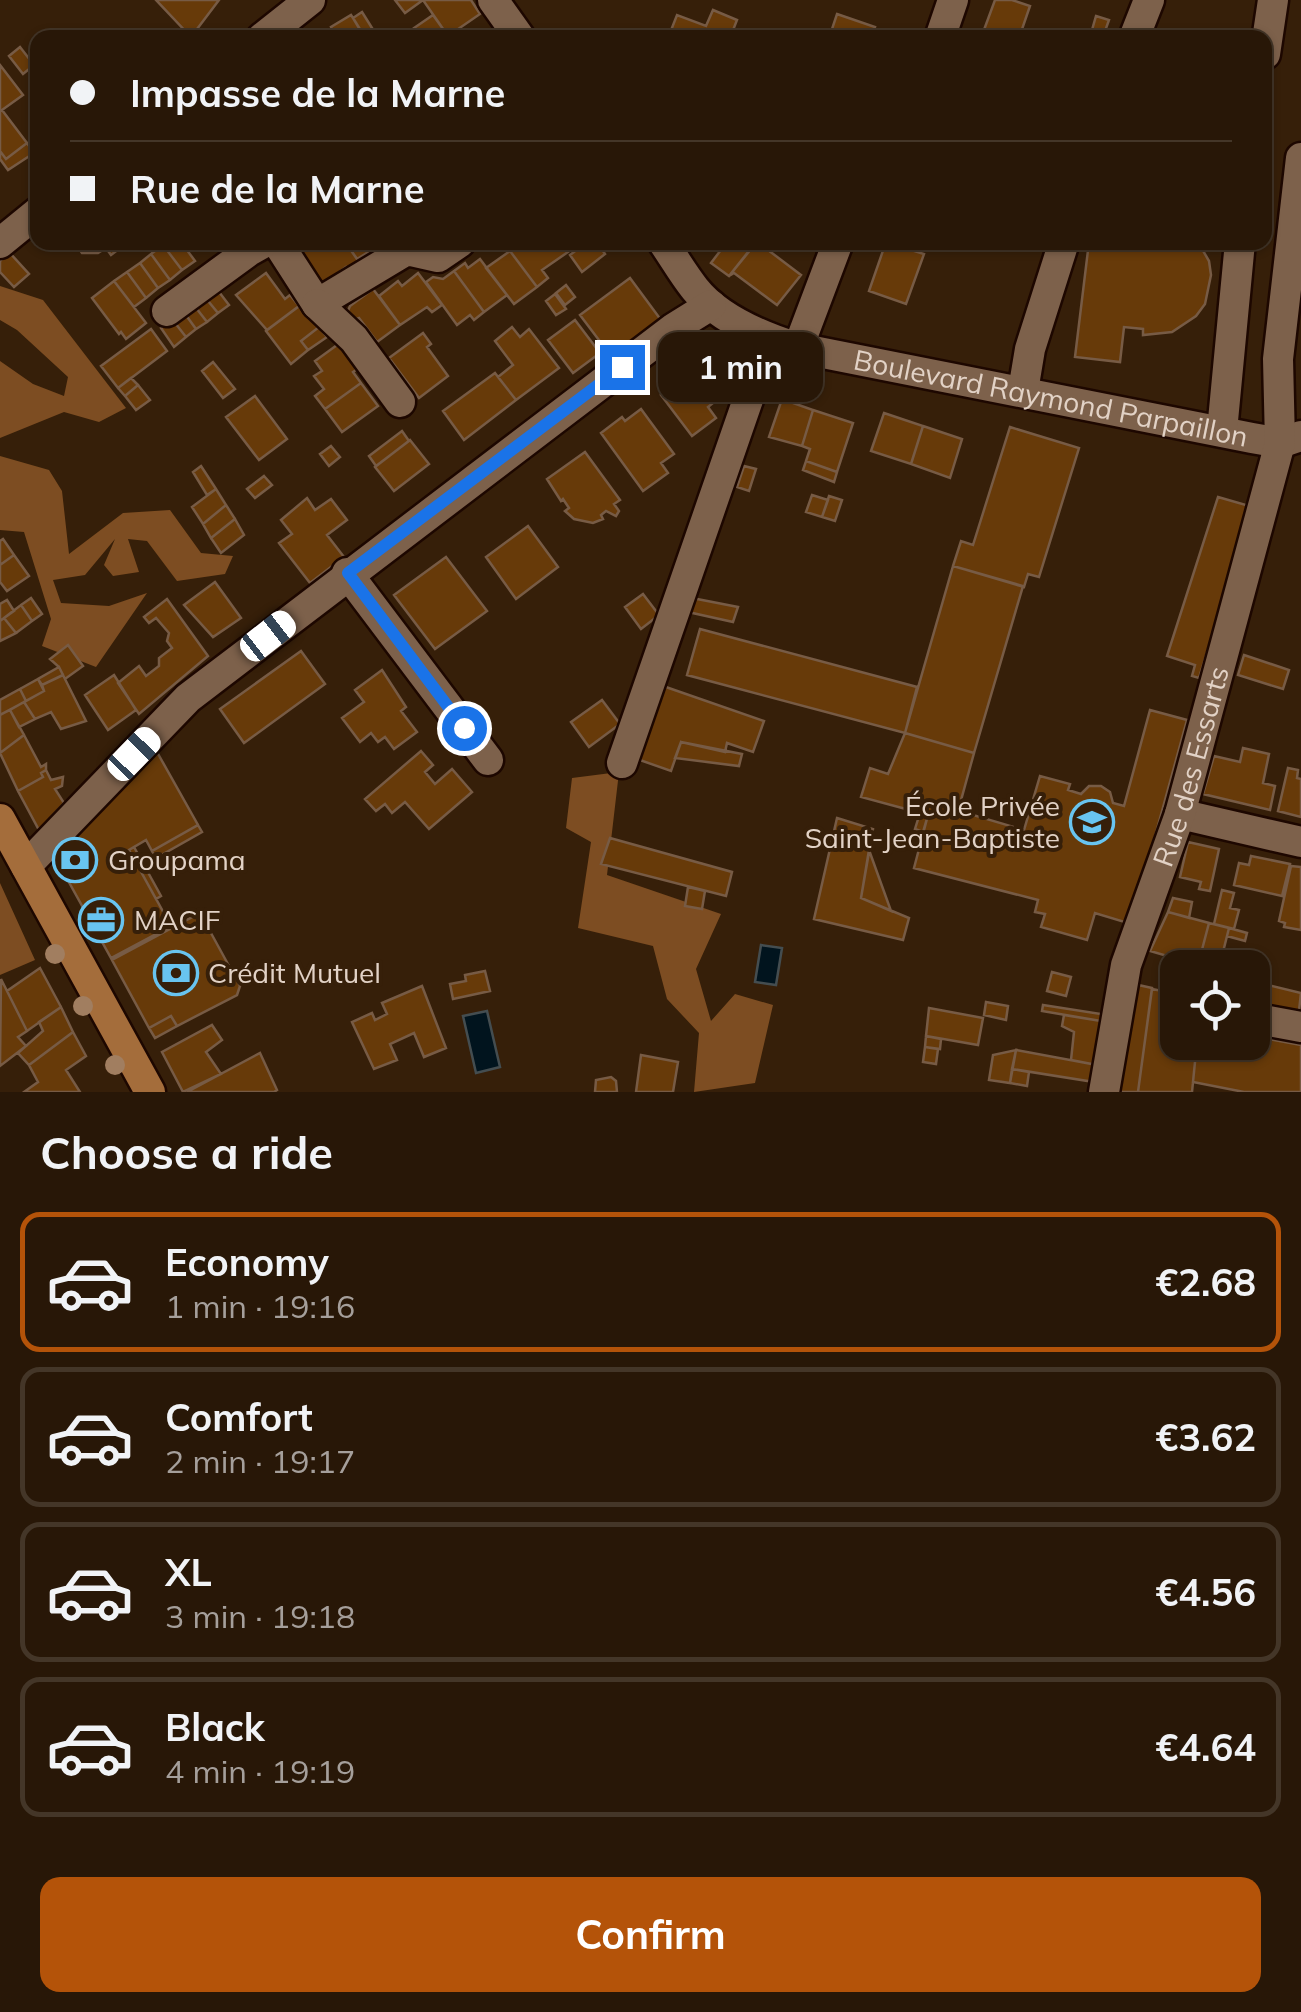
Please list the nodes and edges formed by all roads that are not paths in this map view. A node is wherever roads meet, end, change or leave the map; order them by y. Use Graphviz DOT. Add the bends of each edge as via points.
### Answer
graph roads {
  1 [pos="310,0"];
  2 [pos="493,0"];
  3 [pos="953,0"];
  4 [pos="1149,0"];
  5 [pos="1272,0"];
  6 [pos="272,30"];
  7 [pos="514,30"];
  8 [pos="943,30"];
  9 [pos="1137,30"];
  10 [pos="1268,30"];
  11 [pos="1301,158"];
  12 [pos="30,219"];
  13 [pos="0,243"];
  14 [pos="248,250"];
  15 [pos="282,250"];
  16 [pos="408,250"];
  17 [pos="408,250"];
  18 [pos="449,250"];
  19 [pos="668,250"];
  20 [pos="834,250"];
  21 [pos="1061,250"];
  22 [pos="1239,250"];
  23 [pos="317,304"];
  24 [pos="711,305"];
  25 [pos="167,312"];
  26 [pos="784,343"];
  27 [pos="1023,391"];
  28 [pos="400,402"];
  29 [pos="1222,430"];
  30 [pos="1290,439"];
  31 [pos="348,573"];
  32 [pos="488,760"];
  33 [pos="622,763"];
  34 [pos="1180,814"];
  35 [pos="0,819"];
  36 [pos="1301,842"];
  37 [pos="26,866"];
  38 [pos="1270,1021"];
  39 [pos="1301,1027"];
  40 [pos="150,1092"];
  41 [pos="1104,1092"];
  1 -- 6 [label="street"];
  2 -- 7 [label="street"];
  3 -- 8 [label="street"];
  4 -- 9 [label="street"];
  5 -- 10 [label="street"];
  11 -- 30 [label="street, Rue des Essarts" via="1278,360"];
  12 -- 13 [label="street"];
  14 -- 25 [label="street"];
  15 -- 23 [label="street"];
  16 -- 18 [label="street" via="438,258"];
  17 -- 23 [label="street"];
  19 -- 24 [label="street, Boulevard Raymond Parpaillon"];
  20 -- 26 [label="street"];
  21 -- 27 [label="street"];
  22 -- 29 [label="street"];
  23 -- 28 [label="street" via="354,339"];
  24 -- 26 [label="street, Boulevard Raymond Parpaillon"];
  24 -- 31 [label="street"];
  26 -- 27 [label="street, Boulevard Raymond Parpaillon"];
  26 -- 33 [label="street"];
  27 -- 29 [label="street, Boulevard Raymond Parpaillon"];
  29 -- 30 [label="street, Boulevard Raymond Parpaillon"];
  30 -- 34 [label="street, Rue des Essarts"];
  31 -- 32 [label="street"];
  31 -- 37 [label="street" via="188,698"];
  34 -- 36 [label="street"];
  34 -- 41 [label="street, Rue des Essarts" via="1126,965"];
  35 -- 37 [label="main road"];
  37 -- 40 [label="main road"];
  38 -- 39 [label="street"];
}
